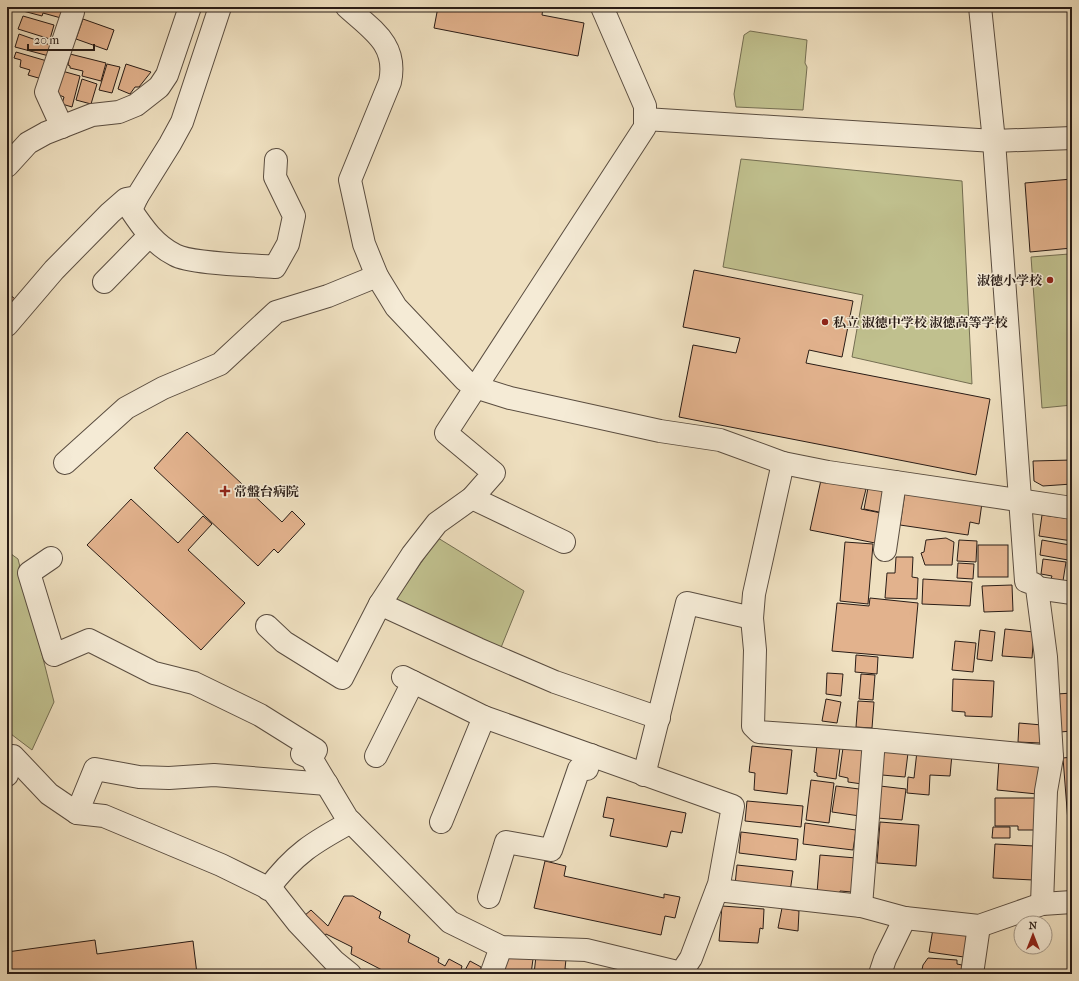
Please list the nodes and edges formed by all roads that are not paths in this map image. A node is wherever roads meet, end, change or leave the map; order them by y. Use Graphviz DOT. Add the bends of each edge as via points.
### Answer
graph roads {
  1 [pos="190,7"];
  2 [pos="220,7"];
  3 [pos="347,7"];
  4 [pos="602,7"];
  5 [pos="980,7"];
  6 [pos="73,12"];
  7 [pos="645,119"];
  8 [pos="62,127"];
  9 [pos="1072,138"];
  10 [pos="994,141"];
  11 [pos="276,160"];
  12 [pos="7,166"];
  13 [pos="137,197"];
  14 [pos="149,236"];
  15 [pos="377,276"];
  16 [pos="104,282"];
  17 [pos="7,325"];
  18 [pos="475,387"];
  19 [pos="65,462"];
  20 [pos="783,463"];
  21 [pos="895,482"];
  22 [pos="472,498"];
  23 [pos="1019,499"];
  24 [pos="1072,508"];
  25 [pos="564,542"];
  26 [pos="885,550"];
  27 [pos="51,558"];
  28 [pos="1032,583"];
  29 [pos="1072,593"];
  30 [pos="380,604"];
  31 [pos="752,618"];
  32 [pos="267,626"];
  33 [pos="484,717"];
  34 [pos="659,718"];
  35 [pos="874,740"];
  36 [pos="591,755"];
  37 [pos="376,756"];
  38 [pos="1052,757"];
  39 [pos="10,759"];
  40 [pos="644,775"];
  41 [pos="327,784"];
  42 [pos="77,813"];
  43 [pos="351,822"];
  44 [pos="441,822"];
  45 [pos="268,889"];
  46 [pos="717,890"];
  47 [pos="489,897"];
  48 [pos="1072,902"];
  49 [pos="1042,904"];
  50 [pos="861,906"];
  51 [pos="905,918"];
  52 [pos="979,926"];
  53 [pos="501,947"];
  54 [pos="350,974"];
  55 [pos="495,974"];
  56 [pos="681,974"];
  57 [pos="880,974"];
  58 [pos="972,974"];
  1 -- 8 [label="street" via="167,75 159,87 136,105 119,112 92,115"];
  2 -- 13 [label="street" via="182,122"];
  3 -- 15 [label="street" via="382,39 389,51 392,70 390,82 350,180 364,244"];
  4 -- 7 [label="street" via="645,106"];
  5 -- 10 [label="street"];
  6 -- 8 [label="street" via="46,92"];
  7 -- 10 [label="street"];
  7 -- 18 [label="street" via="645,127"];
  8 -- 12 [label="street" via="28,143"];
  9 -- 10 [label="street"];
  10 -- 23 [label="street"];
  11 -- 14 [label="street" via="276,177 294,216 288,244 275,267 176,256"];
  13 -- 14 [label="street" via="131,210"];
  13 -- 17 [label="street" via="126,199 110,213 54,270"];
  14 -- 16 [label="street"];
  15 -- 18 [label="street" via="396,307 465,380"];
  15 -- 19 [label="street" via="328,296 276,312 220,364 163,388 126,408"];
  18 -- 20 [label="street" via="510,398 720,440"];
  18 -- 22 [label="street" via="446,433 494,473"];
  20 -- 21 [label="street"];
  20 -- 31 [label="street" via="754,594"];
  21 -- 23 [label="street"];
  21 -- 26 [label="street"];
  22 -- 25 [label="street"];
  22 -- 30 [label="street" via="437,523 412,555"];
  23 -- 24 [label="street"];
  23 -- 28 [label="street"];
  27 -- 41 [label="street" via="29,573 54,655 89,640 154,673 194,683 260,715 316,750 307,756"];
  28 -- 29 [label="street"];
  28 -- 38 [label="street" via="1046,657"];
  30 -- 32 [label="street" via="342,678 284,642"];
  30 -- 34 [label="street" via="555,682"];
  31 -- 34 [label="street" via="687,603"];
  31 -- 35 [label="street" via="753,726 759,732"];
  33 -- 36 [label="street"];
  33 -- 37 [label="street" via="408,679"];
  33 -- 44 [label="street"];
  34 -- 40 [label="street"];
  35 -- 38 [label="street"];
  35 -- 50 [label="street"];
  36 -- 40 [label="street"];
  36 -- 47 [label="street" via="587,769 579,769 551,850 506,842"];
  38 -- 49 [label="street" via="1046,791"];
  39 -- 42 [label="street" via="49,794"];
  40 -- 46 [label="street" via="733,806"];
  41 -- 42 [label="street" via="214,775 139,777 95,769"];
  41 -- 43 [label="street"];
  42 -- 45 [label="street" via="104,816 221,865"];
  43 -- 45 [label="street" via="313,842 281,872"];
  43 -- 53 [label="street" via="450,922 476,931"];
  45 -- 54 [label="street" via="272,890 298,924"];
  46 -- 50 [label="street"];
  46 -- 56 [label="street"];
  48 -- 49 [label="street"];
  49 -- 52 [label="street"];
  50 -- 51 [label="street"];
  51 -- 52 [label="street"];
  51 -- 57 [label="street"];
  52 -- 58 [label="street"];
  53 -- 55 [label="street" via="492,972"];
  53 -- 56 [label="street" via="586,950"];
}
